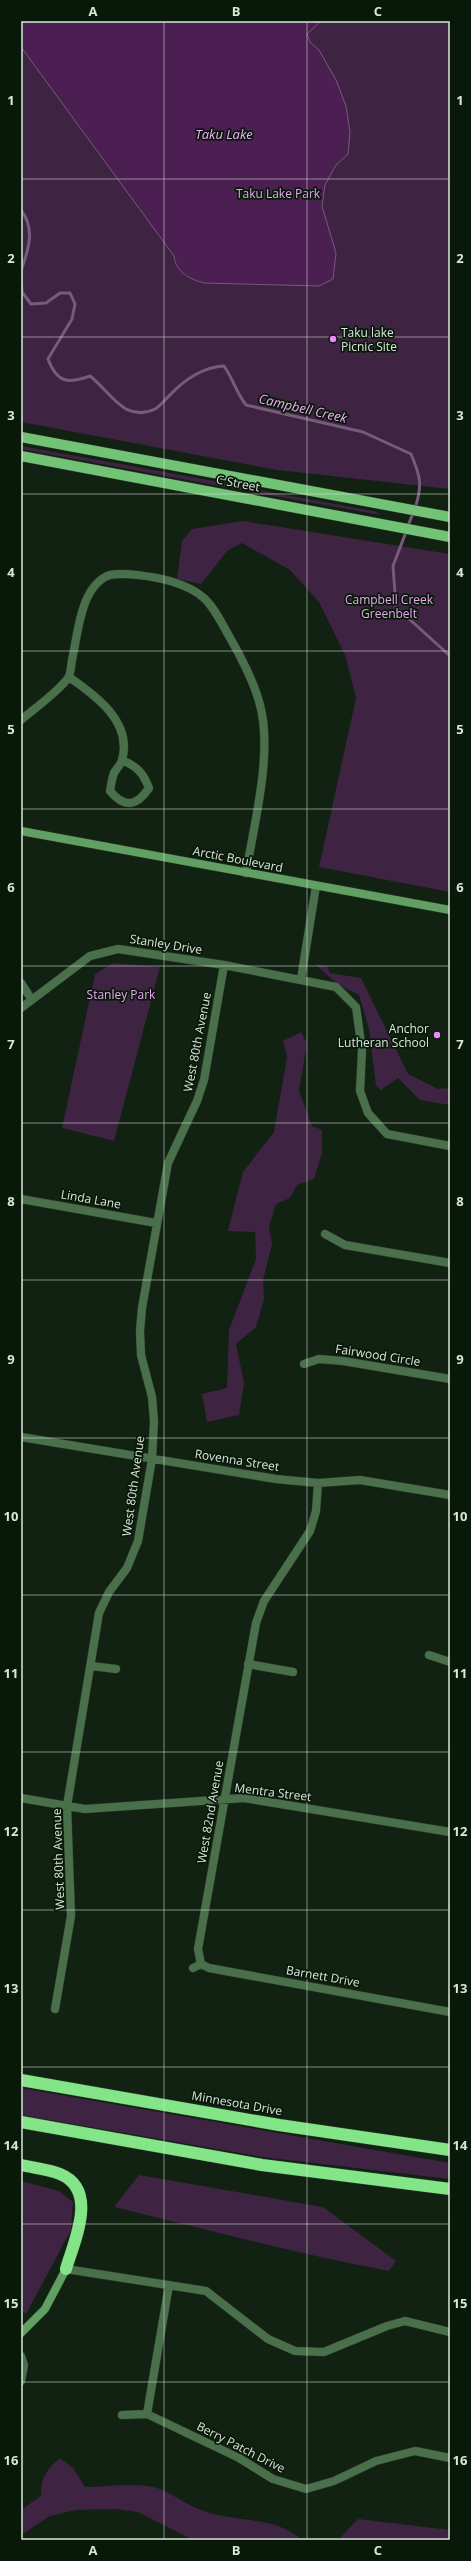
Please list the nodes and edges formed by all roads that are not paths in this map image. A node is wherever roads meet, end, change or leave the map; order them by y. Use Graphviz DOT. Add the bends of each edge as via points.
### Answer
graph roads {
  1 [pos="21,437"];
  2 [pos="21,456"];
  3 [pos="450,517"];
  4 [pos="450,537"];
  5 [pos="69,677"];
  6 [pos="21,720"];
  7 [pos="122,760"];
  8 [pos="21,831"];
  9 [pos="246,873"];
  10 [pos="316,886"];
  11 [pos="450,910"];
  12 [pos="224,965"];
  13 [pos="301,979"];
  14 [pos="21,983"];
  15 [pos="32,1000"];
  16 [pos="21,1008"];
  17 [pos="450,1146"];
  18 [pos="21,1199"];
  19 [pos="156,1223"];
  20 [pos="324,1234"];
  21 [pos="450,1264"];
  22 [pos="304,1364"];
  23 [pos="450,1379"];
  24 [pos="21,1437"];
  25 [pos="152,1459"];
  26 [pos="318,1483"];
  27 [pos="450,1495"];
  28 [pos="428,1655"];
  29 [pos="450,1662"];
  30 [pos="248,1664"];
  31 [pos="91,1666"];
  32 [pos="116,1669"];
  33 [pos="293,1672"];
  34 [pos="21,1798"];
  35 [pos="224,1798"];
  36 [pos="67,1806"];
  37 [pos="450,1832"];
  38 [pos="197,1966"];
  39 [pos="55,2009"];
  40 [pos="450,2012"];
  41 [pos="21,2080"];
  42 [pos="21,2122"];
  43 [pos="395,2142"];
  44 [pos="450,2146"];
  45 [pos="450,2150"];
  46 [pos="21,2165"];
  47 [pos="450,2190"];
  48 [pos="66,2269"];
  49 [pos="169,2285"];
  50 [pos="450,2332"];
  51 [pos="21,2333"];
  52 [pos="21,2356"];
  53 [pos="21,2381"];
  54 [pos="147,2414"];
  55 [pos="122,2415"];
  56 [pos="450,2458"];
  1 -- 3 [label="main road, C Street"];
  2 -- 4 [label="main road, C Street"];
  5 -- 6 [label="street"];
  5 -- 7 [label="street" via="94,694 115,717 123,739"];
  5 -- 9 [label="street" via="82,614 90,592 108,576 120,574 165,580 191,587 203,596 213,608 241,656 261,705 264,745 260,788"];
  7 -- 7 [label="street" via="114,774 110,791 117,800 132,804 141,800 149,788 136,766"];
  8 -- 9 [label="main road, Arctic Boulevard"];
  9 -- 10 [label="main road, Arctic Boulevard"];
  10 -- 11 [label="main road, Arctic Boulevard"];
  10 -- 13 [label="street"];
  12 -- 13 [label="street, Stanley Drive"];
  12 -- 15 [label="street, Stanley Drive" via="118,949 90,956"];
  12 -- 19 [label="street, West 80th Avenue" via="204,1080 168,1163"];
  13 -- 17 [label="street, Stanley Drive" via="336,987 356,1007 362,1050 360,1091 368,1113 387,1134"];
  14 -- 15 [label="street"];
  15 -- 16 [label="street, Stanley Drive"];
  18 -- 19 [label="street, Linda Lane"];
  19 -- 25 [label="street, West 80th Avenue" via="140,1331 141,1355 152,1397"];
  20 -- 21 [label="street" via="345,1245"];
  22 -- 23 [label="street, Fairwood Circle" via="320,1359 343,1361"];
  24 -- 25 [label="street, Rovenna Street"];
  25 -- 26 [label="street, Rovenna Street" via="276,1479"];
  25 -- 31 [label="street, West 80th Avenue" via="138,1541 127,1568 109,1592 99,1613"];
  26 -- 27 [label="street, Rovenna Street" via="360,1480"];
  26 -- 30 [label="street, West 82nd Avenue" via="316,1511 310,1531 264,1601 256,1623"];
  28 -- 29 [label="street"];
  30 -- 33 [label="street"];
  30 -- 35 [label="street, West 82nd Avenue"];
  31 -- 32 [label="street"];
  31 -- 36 [label="street, West 80th Avenue"];
  34 -- 36 [label="street, Mentra Street"];
  35 -- 36 [label="street, Mentra Street" via="85,1809"];
  35 -- 37 [label="street, Mentra Street" via="244,1798"];
  35 -- 38 [label="street, West 82nd Avenue"];
  36 -- 39 [label="street, West 80th Avenue" via="71,1916"];
  38 -- 40 [label="street, Barnett Drive"];
  41 -- 43 [label="highway, Minnesota Drive" via="279,2125"];
  42 -- 47 [label="highway" via="262,2165"];
  43 -- 44 [label="highway"];
  43 -- 45 [label="highway, Minnesota Drive"];
  46 -- 48 [label="highway" via="61,2174 72,2181 79,2190 82,2205 80,2220"];
  48 -- 49 [label="street"];
  48 -- 51 [label="main road" via="44,2309"];
  49 -- 50 [label="street" via="206,2291 268,2340 295,2351 324,2352 405,2321"];
  49 -- 54 [label="street"];
  52 -- 53 [label="street" via="24,2365"];
  54 -- 55 [label="street"];
  54 -- 56 [label="street, Berry Patch Drive" via="239,2458 273,2479 306,2489 334,2481 376,2461 415,2451"];
}
